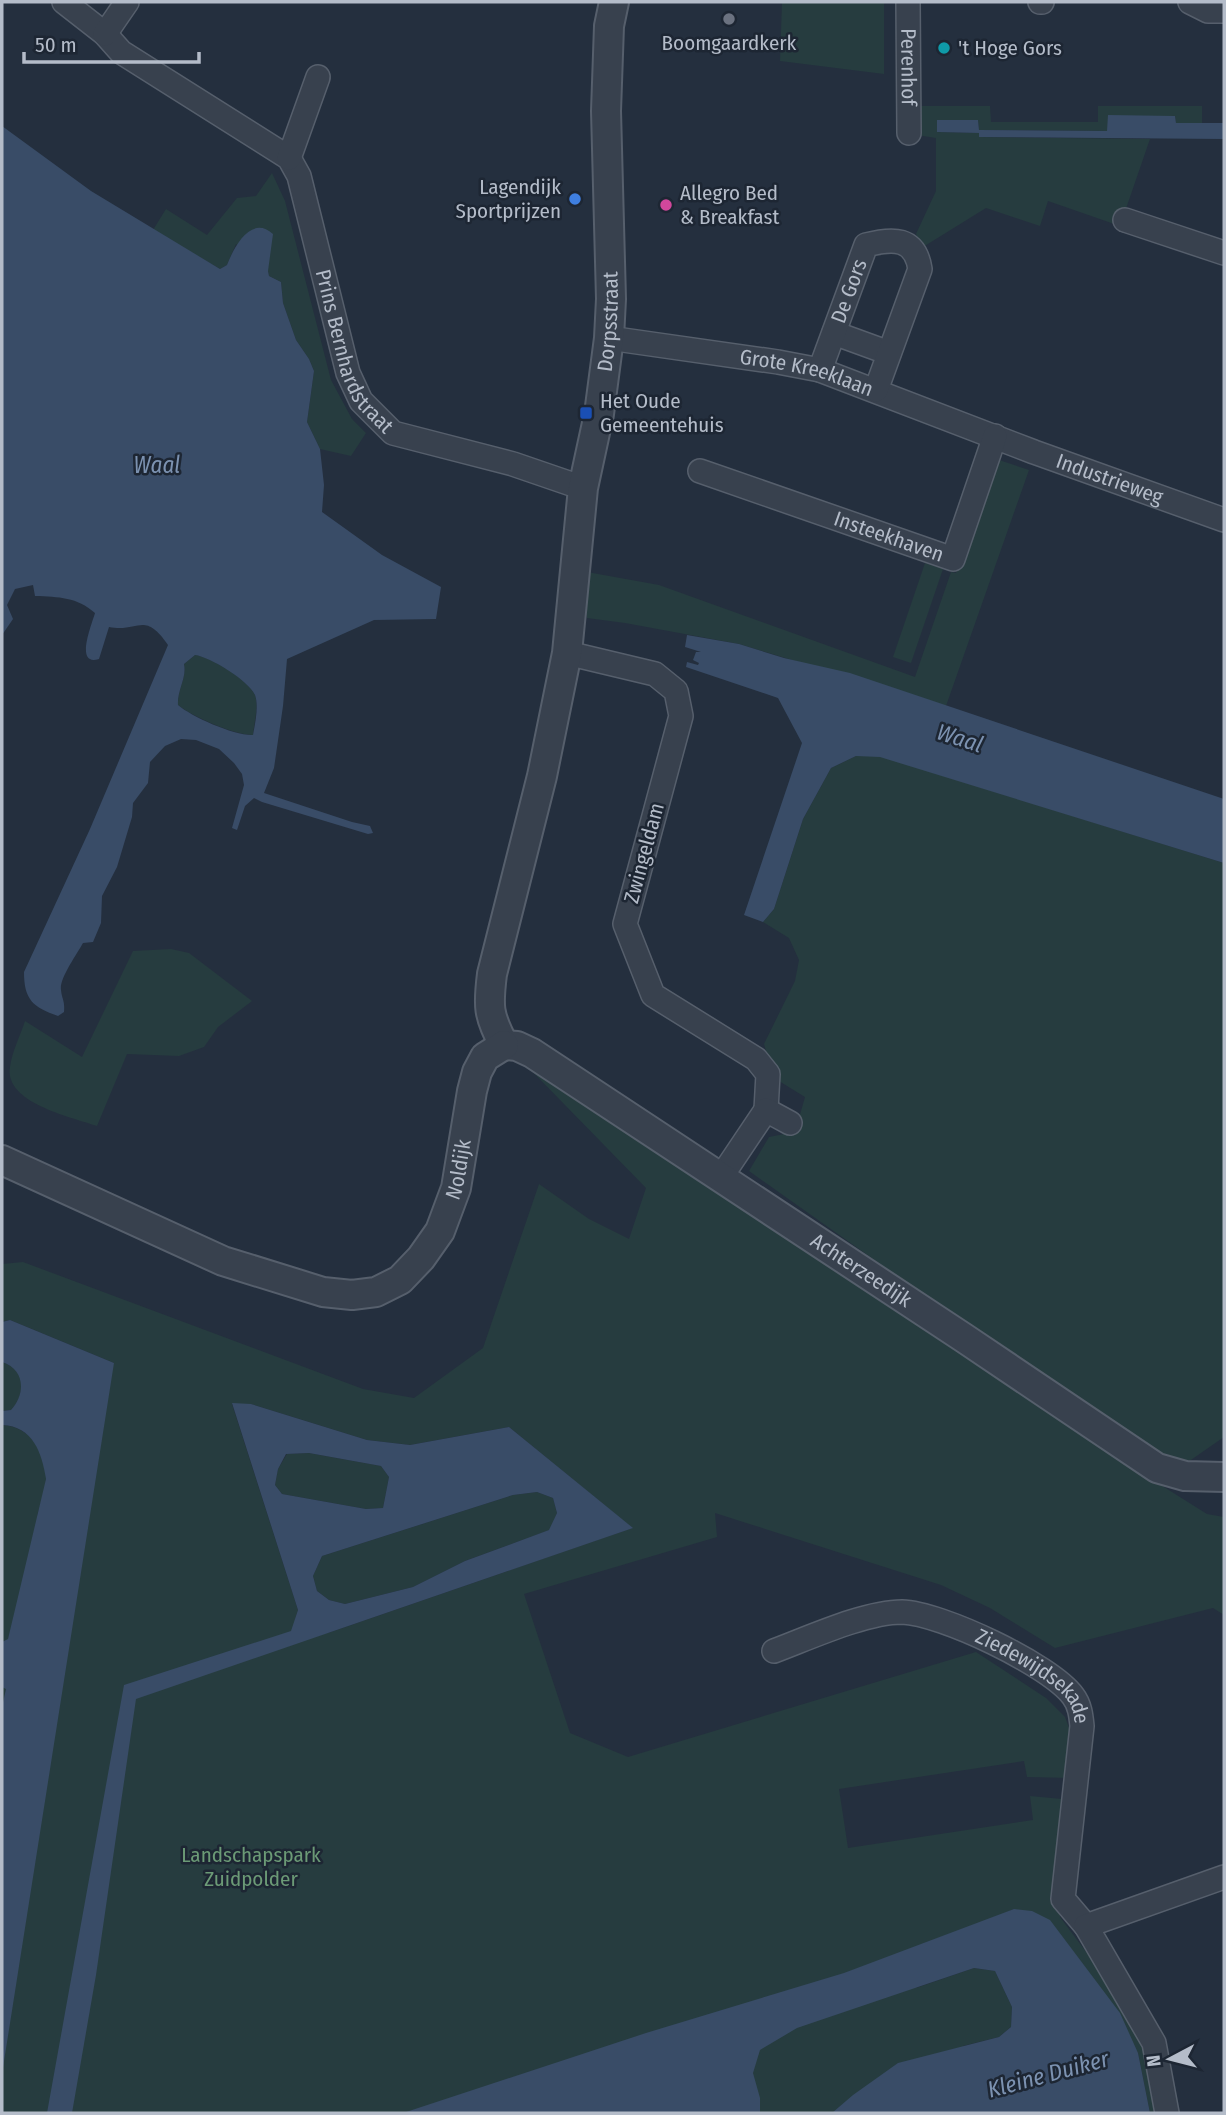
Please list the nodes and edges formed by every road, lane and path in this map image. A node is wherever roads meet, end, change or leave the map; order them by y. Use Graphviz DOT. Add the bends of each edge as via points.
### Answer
graph roads {
  1 [pos="64,2"];
  2 [pos="127,2"];
  3 [pos="614,2"];
  4 [pos="908,2"];
  5 [pos="1189,2"];
  6 [pos="1224,11"];
  7 [pos="105,34"];
  8 [pos="318,77"];
  9 [pos="909,133"];
  10 [pos="289,158"];
  11 [pos="1125,220"];
  12 [pos="1224,253"];
  13 [pos="834,333"];
  14 [pos="610,338"];
  15 [pos="889,354"];
  16 [pos="820,370"];
  17 [pos="876,390"];
  18 [pos="995,436"];
  19 [pos="700,471"];
  20 [pos="583,488"];
  21 [pos="1224,520"];
  22 [pos="569,637"];
  23 [pos="504,1045"];
  24 [pos="766,1110"];
  25 [pos="790,1123"];
  26 [pos="2,1160"];
  27 [pos="721,1177"];
  28 [pos="1224,1479"];
  29 [pos="774,1651"];
  30 [pos="1224,1877"];
  31 [pos="1086,1926"];
  32 [pos="1167,2113"];
  1 -- 7 [label="street"];
  2 -- 7 [label="street"];
  3 -- 14 [label="street, Dorpsstraat" via="606,111"];
  4 -- 9 [label="street, Perenhof"];
  5 -- 6 [label="street"];
  7 -- 10 [label="street" via="121,52"];
  8 -- 10 [label="street"];
  10 -- 20 [label="street, Prins Bernhardstraat" via="299,176 348,373 361,401 393,433 513,464"];
  11 -- 12 [label="street"];
  13 -- 15 [label="street, De Gors"];
  13 -- 15 [label="street, De Gors" via="866,245 884,240 907,244 918,255 920,269"];
  13 -- 16 [label="street, De Gors"];
  14 -- 16 [label="street, Grote Kreeklaan"];
  14 -- 20 [label="street, Dorpsstraat"];
  15 -- 17 [label="street, De Gors"];
  16 -- 17 [label="street, Grote Kreeklaan"];
  17 -- 18 [label="street, Grote Kreeklaan"];
  18 -- 19 [label="street, Insteekhaven" via="953,559"];
  18 -- 21 [label="street, Industrieweg"];
  20 -- 22 [label="street, Dorpsstraat"];
  22 -- 23 [label="street" via="542,776 492,974 488,1003"];
  22 -- 24 [label="street, Zwingeldam" via="654,674 676,691 681,716 625,923 653,995 756,1059 768,1074"];
  23 -- 26 [label="street, Noldijk" via="485,1057 477,1072 456,1188 440,1231 400,1280 376,1292 323,1292 245,1268"];
  23 -- 27 [label="street, Achterzeedijk" via="532,1053"];
  24 -- 25 [label="street"];
  24 -- 27 [label="street"];
  27 -- 28 [label="street, Achterzeedijk" via="1157,1468"];
  29 -- 31 [label="street, Ziedewijdsekade" via="876,1615 924,1615 1009,1651 1073,1695 1083,1726 1063,1899"];
  30 -- 31 [label="street"];
  31 -- 32 [label="street, Ziedewijdsekade" via="1154,2043"];
}
